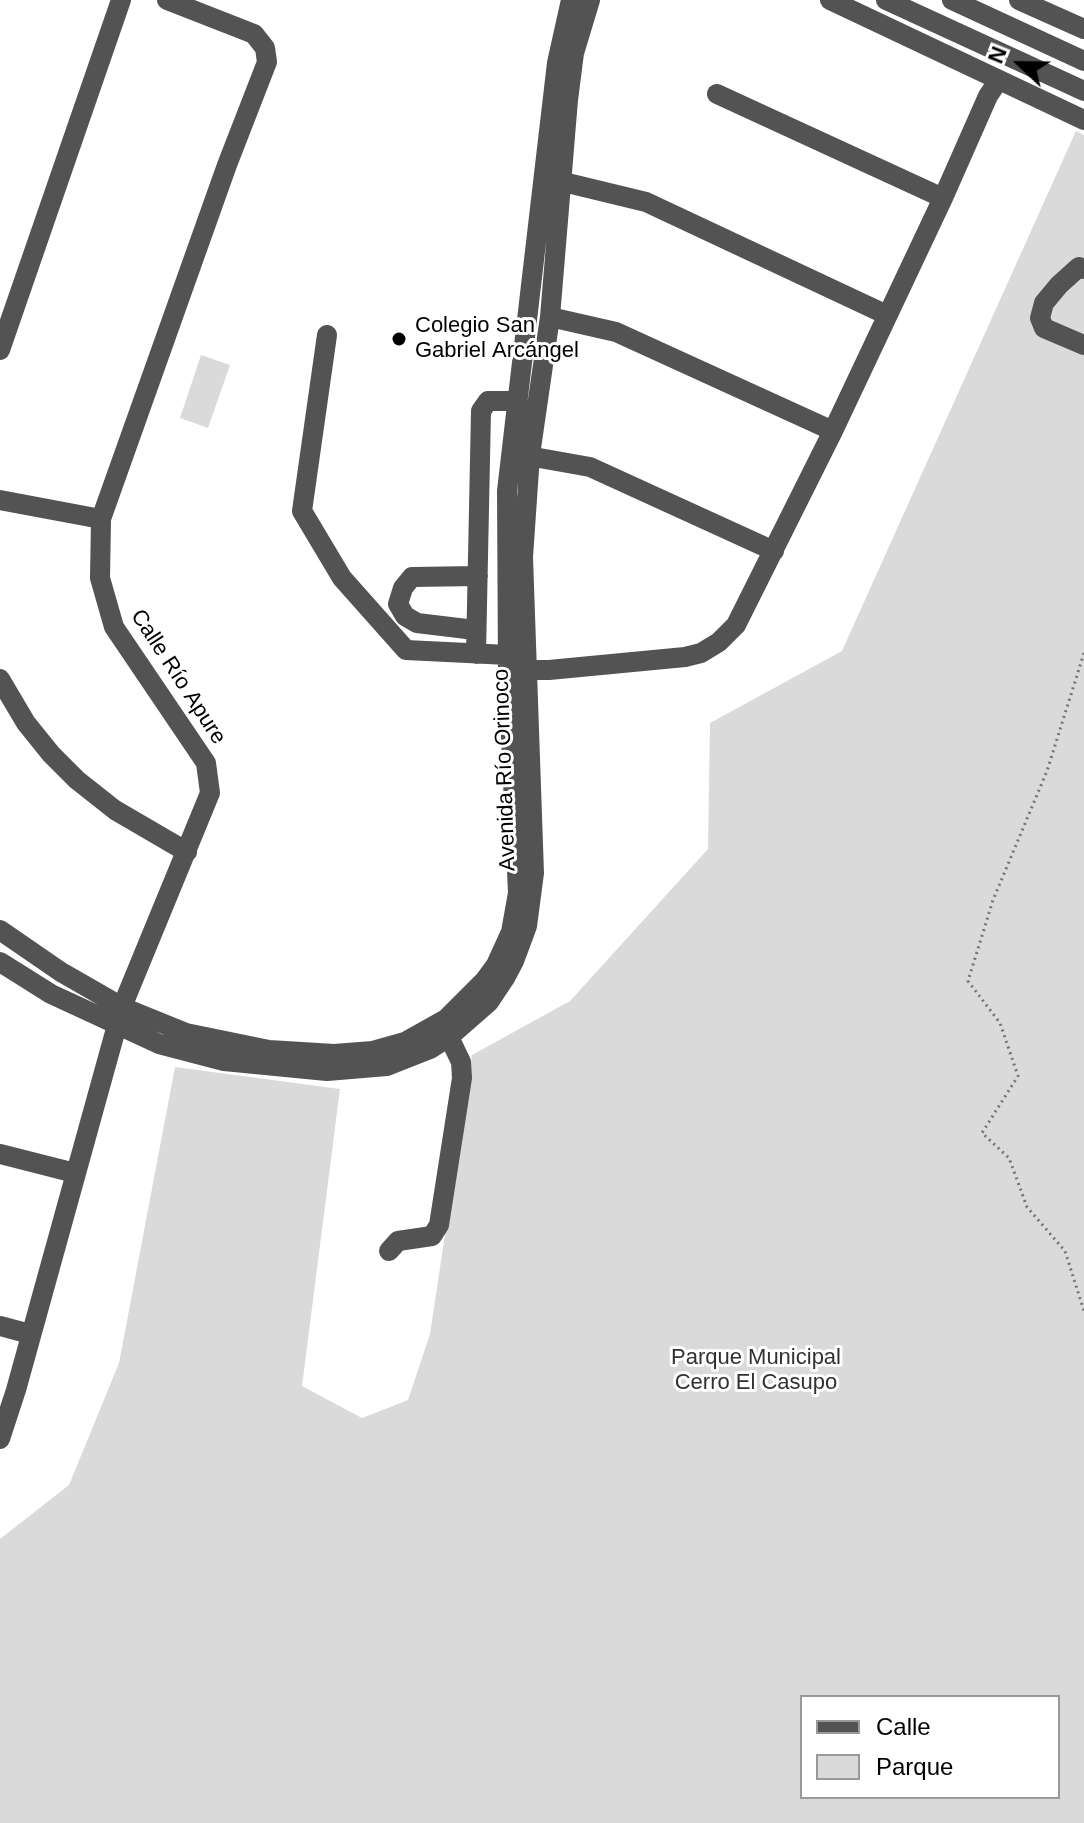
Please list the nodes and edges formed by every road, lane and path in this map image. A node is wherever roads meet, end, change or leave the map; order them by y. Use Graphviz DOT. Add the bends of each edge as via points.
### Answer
graph roads {
  1 [pos="121,0"];
  2 [pos="167,0"];
  3 [pos="571,0"];
  4 [pos="590,0"];
  5 [pos="830,0"];
  6 [pos="886,0"];
  7 [pos="952,0"];
  8 [pos="1019,0"];
  9 [pos="1084,29"];
  10 [pos="1084,61"];
  11 [pos="998,81"];
  12 [pos="1084,91"];
  13 [pos="717,94"];
  14 [pos="1084,120"];
  15 [pos="553,180"];
  16 [pos="943,198"];
  17 [pos="1084,269"];
  18 [pos="887,315"];
  19 [pos="550,317"];
  20 [pos="327,335"];
  21 [pos="1084,345"];
  22 [pos="0,350"];
  23 [pos="518,401"];
  24 [pos="833,431"];
  25 [pos="520,454"];
  26 [pos="0,500"];
  27 [pos="101,519"];
  28 [pos="774,551"];
  29 [pos="478,576"];
  30 [pos="475,630"];
  31 [pos="1084,653"];
  32 [pos="476,654"];
  33 [pos="514,665"];
  34 [pos="0,679"];
  35 [pos="187,852"];
  36 [pos="525,894"];
  37 [pos="0,930"];
  38 [pos="0,962"];
  39 [pos="119,1016"];
  40 [pos="449,1037"];
  41 [pos="362,1060"];
  42 [pos="0,1154"];
  43 [pos="75,1173"];
  44 [pos="389,1251"];
  45 [pos="1084,1311"];
  46 [pos="0,1326"];
  47 [pos="30,1334"];
  48 [pos="0,1439"];
  1 -- 22 [label="street"];
  2 -- 27 [label="street, Calle Río Apure" via="254,34 265,48 267,62"];
  3 -- 15 [label="street, Avenida Río Orinoco" via="557,63"];
  4 -- 15 [label="street, Avenida Río Orinoco" via="574,53"];
  5 -- 11 [label="street"];
  6 -- 12 [label="street"];
  7 -- 10 [label="street"];
  8 -- 9 [label="street"];
  11 -- 14 [label="street"];
  11 -- 16 [label="street"];
  13 -- 16 [label="street"];
  15 -- 18 [label="street" via="646,202"];
  15 -- 19 [label="street, Avenida Río Orinoco"];
  15 -- 23 [label="street, Avenida Río Orinoco"];
  16 -- 18 [label="street"];
  17 -- 21 [label="street" via="1079,267 1059,285 1044,303 1040,318 1044,328"];
  18 -- 24 [label="street"];
  19 -- 24 [label="street" via="616,332"];
  19 -- 25 [label="street, Avenida Río Orinoco"];
  20 -- 32 [label="street" via="302,511 342,578 400,645 412,651"];
  23 -- 25 [label="street, Avenida Río Orinoco"];
  23 -- 29 [label="street" via="488,401 481,411"];
  24 -- 28 [label="street"];
  25 -- 28 [label="street" via="590,467"];
  25 -- 33 [label="street, Avenida Río Orinoco" via="523,557"];
  26 -- 27 [label="street"];
  27 -- 35 [label="street, Calle Río Apure" via="100,578 114,627 206,763 210,793"];
  28 -- 33 [label="street" via="736,625 701,653 549,670"];
  29 -- 30 [label="street"];
  29 -- 30 [label="street" via="412,577 398,604 417,623"];
  30 -- 32 [label="street"];
  31 -- 45 [label="path" via="1047,771 993,900 968,981 1000,1023 1018,1076 982,1133 1009,1158 1027,1207 1065,1251"];
  32 -- 33 [label="street"];
  33 -- 36 [label="street, Avenida Río Orinoco" via="534,873"];
  34 -- 35 [label="street" via="26,723 77,780 115,810"];
  35 -- 39 [label="street, Calle Río Apure"];
  36 -- 40 [label="street, Avenida Río Orinoco" via="527,926 505,978 489,1002"];
  36 -- 41 [label="street, Avenida Río Orinoco" via="505,948 465,1002 437,1025"];
  37 -- 39 [label="street, Avenida Río Orinoco"];
  38 -- 39 [label="street, Avenida Río Orinoco" via="51,994"];
  39 -- 41 [label="street, Avenida Río Orinoco" via="189,1053 224,1061 292,1069"];
  39 -- 43 [label="street, Calle Río Apure"];
  40 -- 41 [label="street, Avenida Río Orinoco" via="387,1066"];
  40 -- 44 [label="street" via="462,1078 439,1225 432,1236 398,1241"];
  42 -- 43 [label="street"];
  43 -- 47 [label="street, Calle Río Apure"];
  46 -- 47 [label="street"];
  47 -- 48 [label="street, Calle Río Apure"];
}
